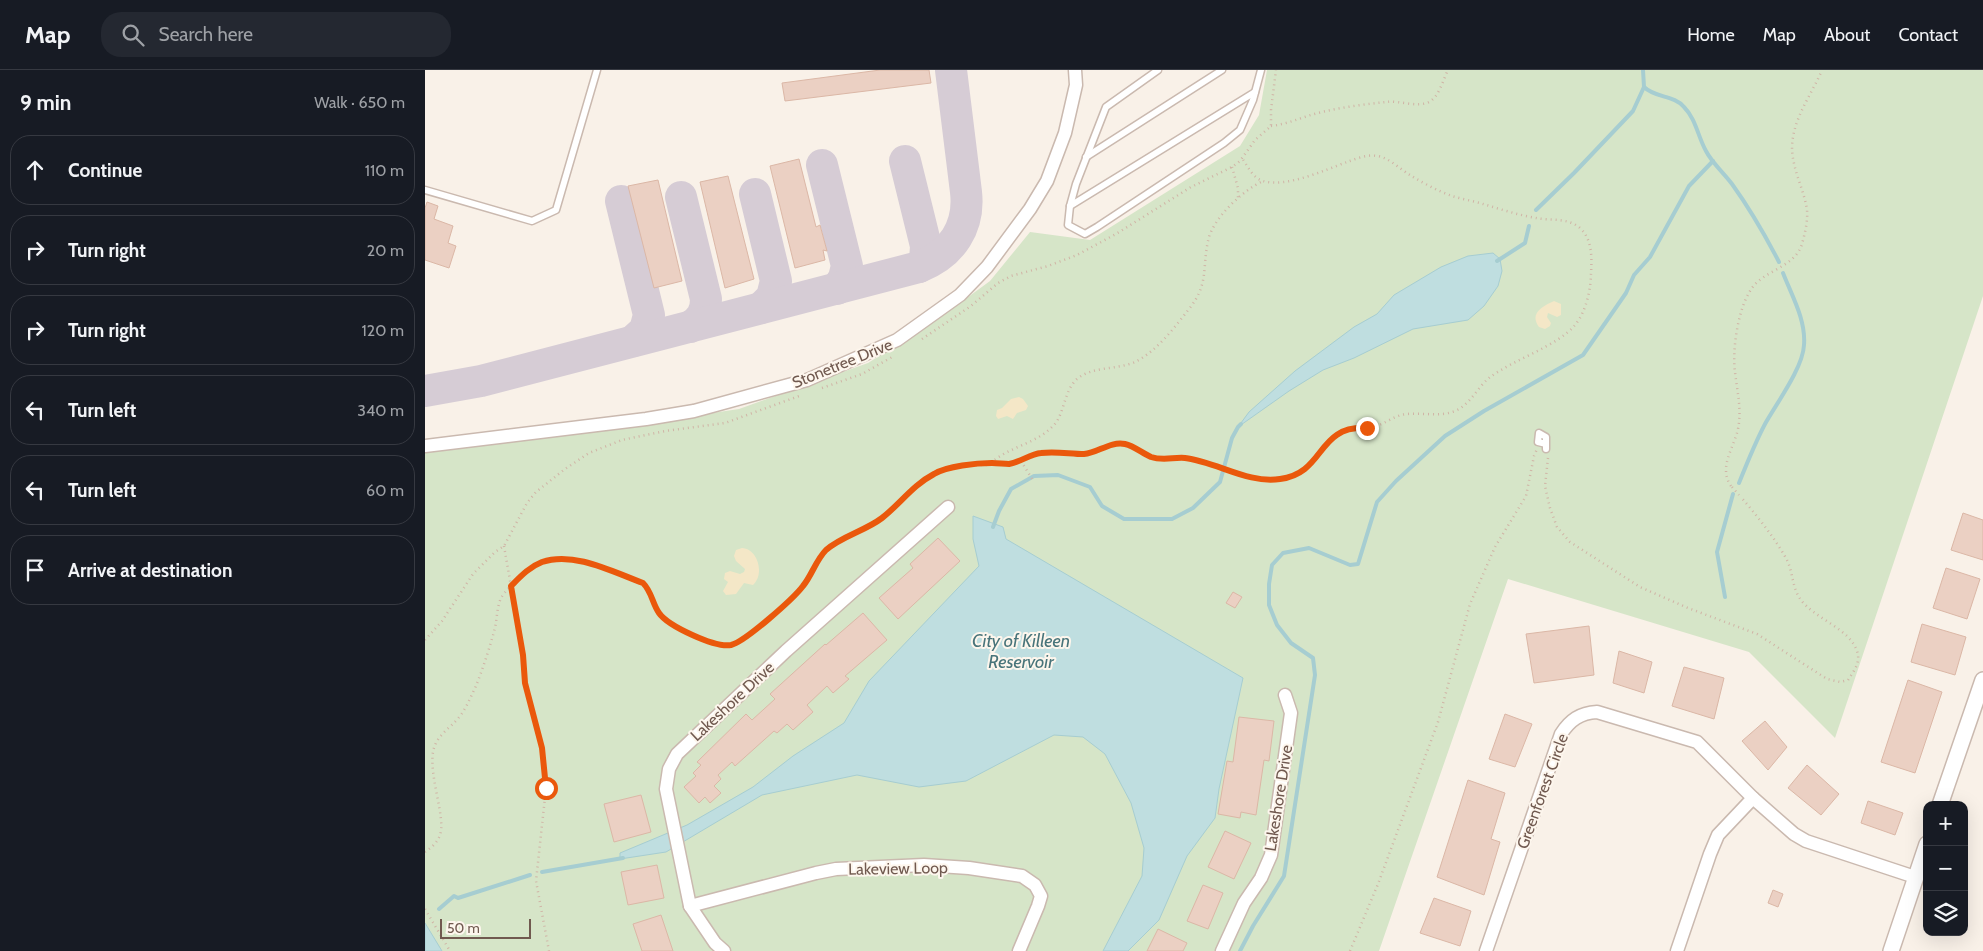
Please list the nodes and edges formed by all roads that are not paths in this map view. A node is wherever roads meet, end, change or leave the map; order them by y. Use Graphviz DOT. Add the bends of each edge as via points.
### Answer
graph roads {
  1 [pos="597,70"];
  2 [pos="1075,70"];
  3 [pos="1158,70"];
  4 [pos="1222,70"];
  5 [pos="1261,70"];
  6 [pos="1255,92"];
  7 [pos="1086,157"];
  8 [pos="425,190"];
  9 [pos="1069,206"];
  10 [pos="425,446"];
  11 [pos="947,507"];
  12 [pos="1983,680"];
  13 [pos="1285,695"];
  14 [pos="1753,798"];
  15 [pos="1941,801"];
  16 [pos="1926,846"];
  17 [pos="1915,877"];
  18 [pos="690,906"];
  19 [pos="724,951"];
  20 [pos="1019,951"];
  21 [pos="1222,951"];
  22 [pos="1486,951"];
  23 [pos="1677,951"];
  24 [pos="1891,951"];
  1 -- 8 [label="lane" via="556,210 532,221"];
  2 -- 10 [label="street, Stonetree Drive" via="1077,85 1070,120 1047,182 1030,209 987,267 959,296 897,340 807,380 694,411"];
  3 -- 7 [label="lane" via="1106,107"];
  4 -- 7 [label="lane"];
  5 -- 6 [label="lane"];
  6 -- 9 [label="lane"];
  6 -- 9 [label="lane" via="1240,130 1097,228 1085,234 1068,225"];
  7 -- 9 [label="lane"];
  11 -- 18 [label="street, Lakeshore Drive" via="789,648 677,754 669,769 666,789"];
  12 -- 15 [label="street"];
  13 -- 21 [label="street, Lakeshore Drive" via="1291,713 1271,855"];
  14 -- 17 [label="street, Greenforest Circle" via="1806,841"];
  14 -- 22 [label="street, Greenforest Circle" via="1697,742 1597,712 1574,718 1561,734"];
  14 -- 23 [label="street" via="1718,835"];
  16 -- 17 [label="street"];
  17 -- 24 [label="street"];
  18 -- 19 [label="street, Lakeshore Drive"];
  18 -- 20 [label="street, Lakeview Loop" via="836,869 924,865 1001,872 1022,876 1035,885 1041,896"];
}
